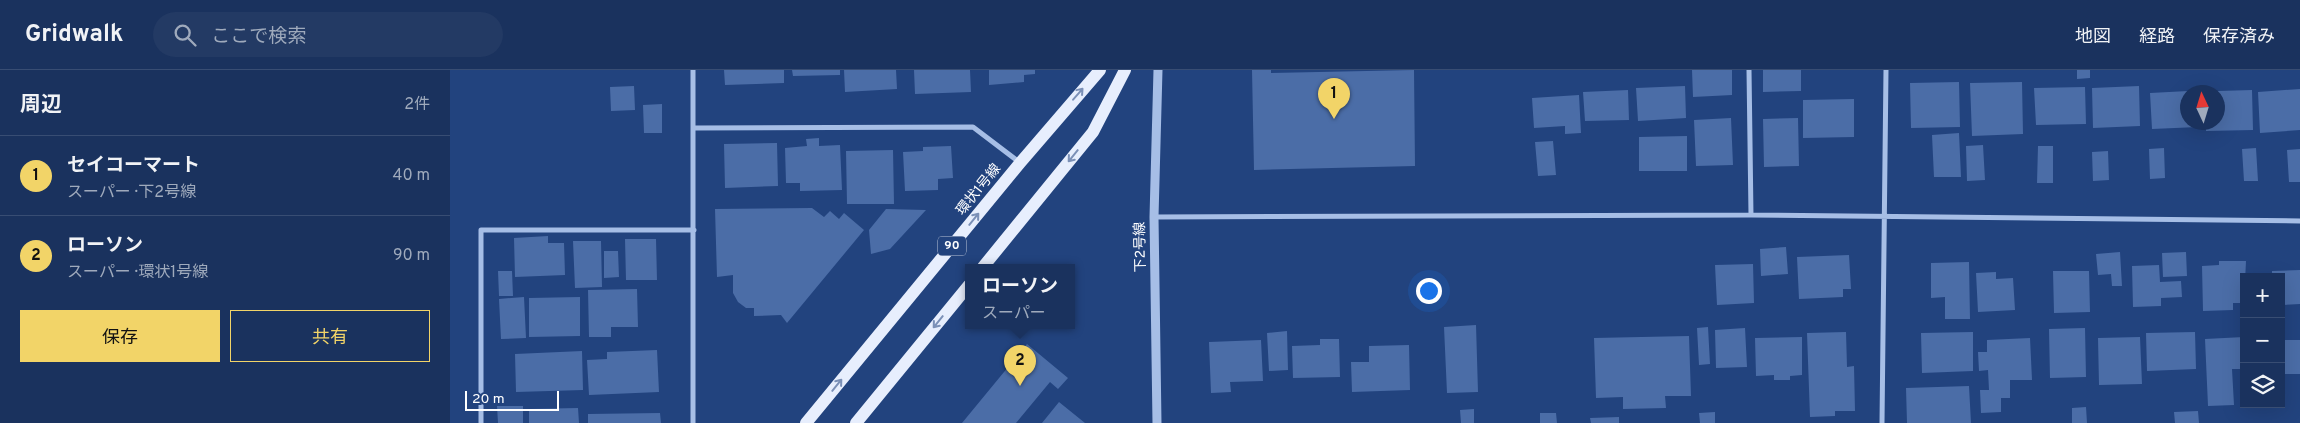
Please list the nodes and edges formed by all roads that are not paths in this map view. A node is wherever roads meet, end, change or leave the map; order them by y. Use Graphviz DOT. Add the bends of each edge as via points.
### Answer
graph roads {
  1 [pos="693,70"];
  2 [pos="1100,70"];
  3 [pos="1125,70"];
  4 [pos="1158,70"];
  5 [pos="1749,70"];
  6 [pos="1886,70"];
  7 [pos="694,128"];
  8 [pos="1020,163"];
  9 [pos="1751,215"];
  10 [pos="1154,217"];
  11 [pos="1885,218"];
  12 [pos="2300,220"];
  13 [pos="694,230"];
  14 [pos="985,264"];
  15 [pos="965,289"];
  16 [pos="482,423"];
  17 [pos="693,423"];
  18 [pos="806,423"];
  19 [pos="856,423"];
  20 [pos="1157,423"];
  21 [pos="1882,423"];
  1 -- 7 [label="street"];
  8 -- 2 [label="main road, 環状1号線 / 90, one-way"];
  3 -- 14 [label="main road, one-way" via="1093,132"];
  4 -- 10 [label="street, 下2号線"];
  5 -- 9 [label="street"];
  6 -- 11 [label="street"];
  7 -- 8 [label="street" via="973,127"];
  7 -- 13 [label="street"];
  18 -- 8 [label="main road, 環状1号線 / 90, one-way"];
  9 -- 10 [label="street"];
  9 -- 11 [label="street"];
  10 -- 20 [label="street, 下2号線"];
  11 -- 12 [label="street"];
  11 -- 21 [label="street"];
  13 -- 16 [label="street" via="481,230"];
  13 -- 17 [label="street"];
  15 -- 19 [label="main road, one-way"];
}
